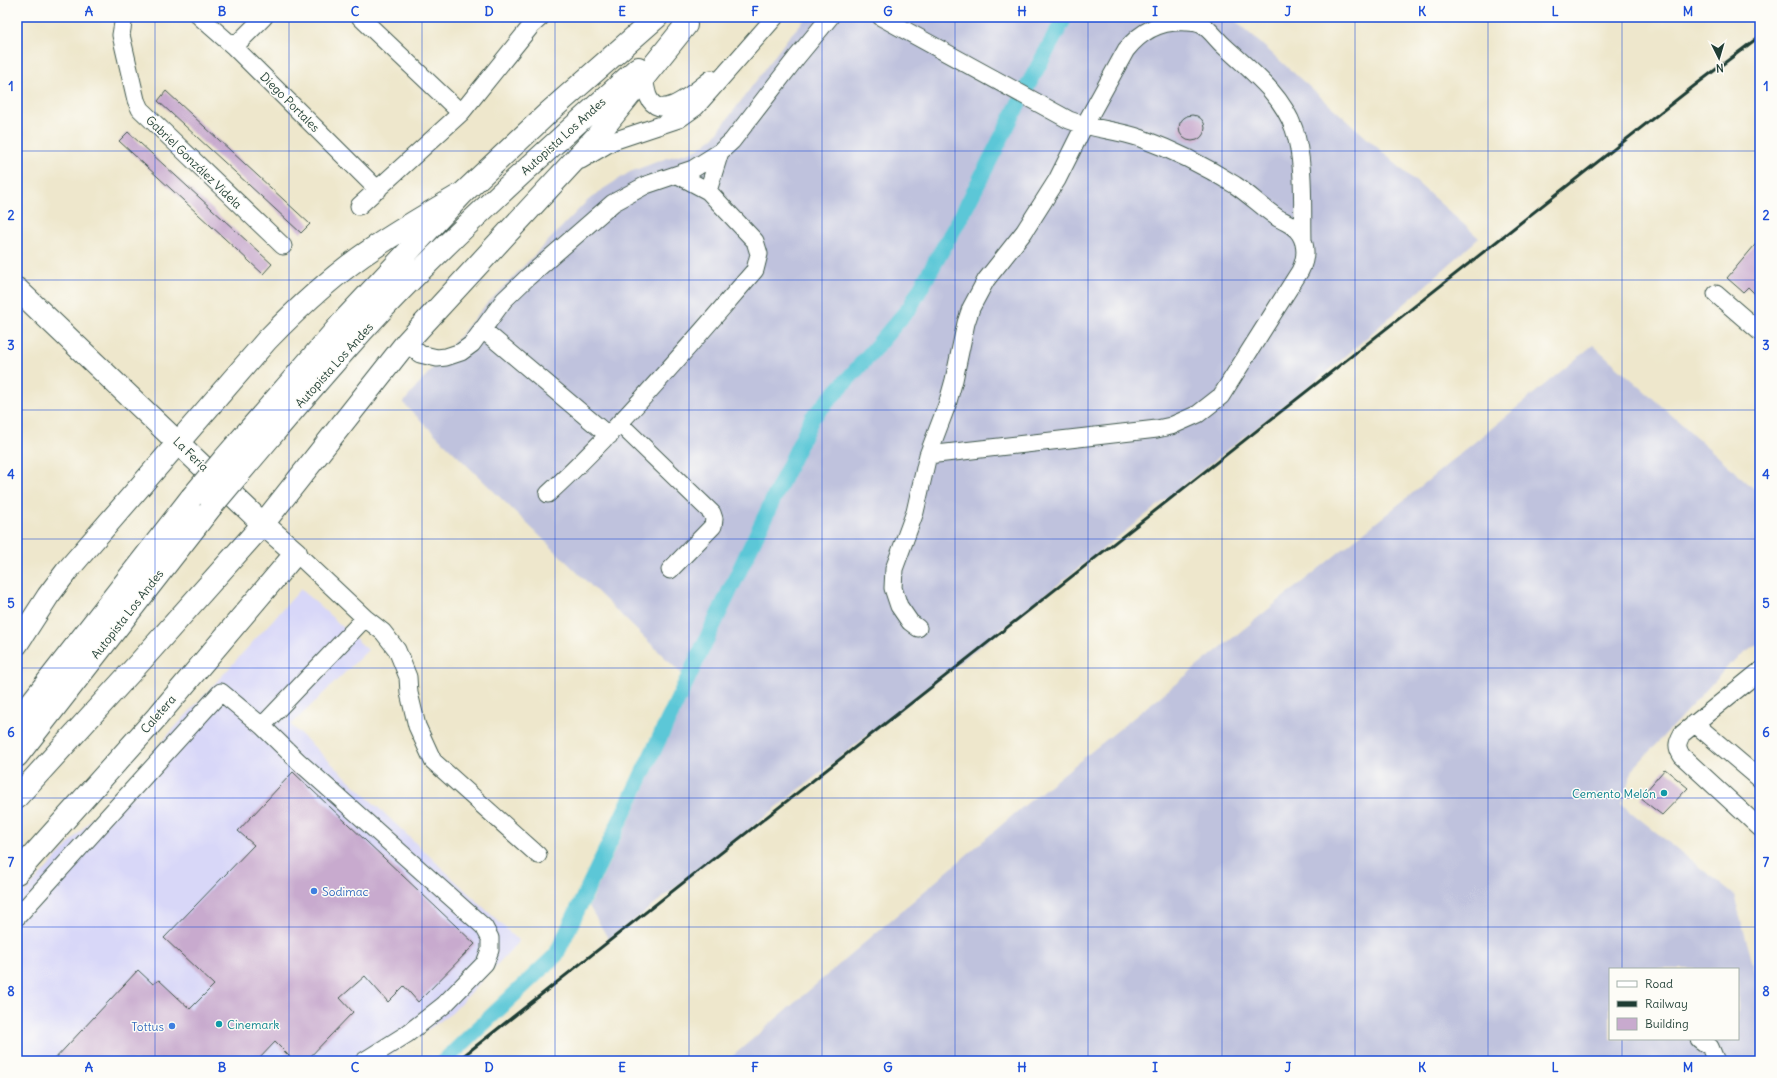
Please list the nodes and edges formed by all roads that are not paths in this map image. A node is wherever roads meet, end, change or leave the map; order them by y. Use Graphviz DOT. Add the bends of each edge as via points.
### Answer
graph roads {
  1 [pos="124,17"];
  2 [pos="200,17"];
  3 [pos="264,17"];
  4 [pos="360,17"];
  5 [pos="657,17"];
  6 [pos="775,17"];
  7 [pos="830,17"];
  8 [pos="880,17"];
  9 [pos="531,20"];
  10 [pos="691,21"];
  11 [pos="234,47"];
  12 [pos="741,56"];
  13 [pos="644,78"];
  14 [pos="461,113"];
  15 [pos="1084,126"];
  16 [pos="720,152"];
  17 [pos="569,167"];
  18 [pos="678,175"];
  19 [pos="378,190"];
  20 [pos="708,191"];
  21 [pos="463,193"];
  22 [pos="359,206"];
  23 [pos="1303,241"];
  24 [pos="283,246"];
  25 [pos="17,289"];
  26 [pos="1716,294"];
  27 [pos="482,329"];
  28 [pos="1760,332"];
  29 [pos="406,343"];
  30 [pos="614,430"];
  31 [pos="179,442"];
  32 [pos="928,455"];
  33 [pos="548,494"];
  34 [pos="201,502"];
  35 [pos="263,524"];
  36 [pos="296,553"];
  37 [pos="670,570"];
  38 [pos="365,618"];
  39 [pos="918,628"];
  40 [pos="17,644"];
  41 [pos="1760,671"];
  42 [pos="17,721"];
  43 [pos="1694,723"];
  44 [pos="262,726"];
  45 [pos="17,756"];
  46 [pos="1760,779"];
  47 [pos="17,797"];
  48 [pos="1760,828"];
  49 [pos="538,855"];
  50 [pos="17,873"];
  51 [pos="17,917"];
  52 [pos="1700,1040"];
  53 [pos="364,1061"];
  54 [pos="1716,1061"];
  1 -- 24 [label="street, Gabriel González Videla" via="121,36 140,109"];
  2 -- 11 [label="street, Diego Portales"];
  3 -- 11 [label="street"];
  4 -- 14 [label="street"];
  5 -- 21 [label="main road, Autopista Los Andes"];
  6 -- 12 [label="street"];
  7 -- 16 [label="street" via="732,141"];
  8 -- 15 [label="street" via="1055,114"];
  9 -- 14 [label="street"];
  10 -- 13 [label="main road"];
  10 -- 34 [label="main road, Autopista Los Andes, bridge" via="516,178 418,272 296,406 238,475"];
  11 -- 19 [label="street, Diego Portales"];
  12 -- 13 [label="street" via="687,97 663,108 654,105 648,96"];
  12 -- 17 [label="street" via="686,116 613,141"];
  13 -- 17 [label="main road"];
  14 -- 19 [label="street"];
  15 -- 23 [label="street" via="1117,131 1187,158 1235,185 1291,224"];
  15 -- 23 [label="street" via="1126,50 1141,34 1171,22 1202,25 1272,92 1289,116 1300,152"];
  15 -- 32 [label="street" via="1041,206 986,280 971,308 947,406"];
  16 -- 18 [label="street" via="707,162"];
  16 -- 20 [label="street"];
  17 -- 29 [label="main road"];
  18 -- 20 [label="street"];
  18 -- 27 [label="street" via="646,185 613,203 504,300"];
  19 -- 22 [label="street"];
  20 -- 30 [label="street" via="755,241 759,254 757,265"];
  21 -- 31 [label="main road" via="374,247 320,288 267,340"];
  21 -- 34 [label="main road, Autopista Los Andes, bridge" via="347,316 223,460"];
  23 -- 32 [label="street" via="1305,257 1300,271 1221,396 1198,414 1157,429"];
  25 -- 31 [label="main road, La Feria"];
  26 -- 28 [label="street"];
  27 -- 29 [label="street" via="466,348 446,358 428,356"];
  27 -- 30 [label="street"];
  29 -- 35 [label="main road"];
  30 -- 33 [label="street"];
  30 -- 37 [label="street" via="712,513 713,526"];
  31 -- 35 [label="main road, La Feria"];
  31 -- 40 [label="main road" via="66,572"];
  32 -- 39 [label="street" via="915,512 896,561 893,578 893,588 899,606 910,622"];
  34 -- 42 [label="main road, Autopista Los Andes"];
  34 -- 45 [label="main road, Autopista Los Andes"];
  35 -- 36 [label="main road, La Feria"];
  35 -- 47 [label="main road"];
  36 -- 38 [label="street, La Feria"];
  36 -- 50 [label="main road, Caletera" via="157,717"];
  38 -- 44 [label="street"];
  38 -- 49 [label="street, La Feria" via="383,632 402,659 408,676 411,704 417,726 432,760"];
  41 -- 43 [label="street"];
  43 -- 46 [label="street"];
  43 -- 48 [label="street" via="1682,734 1677,749"];
  44 -- 51 [label="street" via="221,692"];
  44 -- 53 [label="street" via="484,927 490,938 490,950 485,963 444,1005 408,1034"];
  52 -- 54 [label="street" via="1710,1047"];
}
